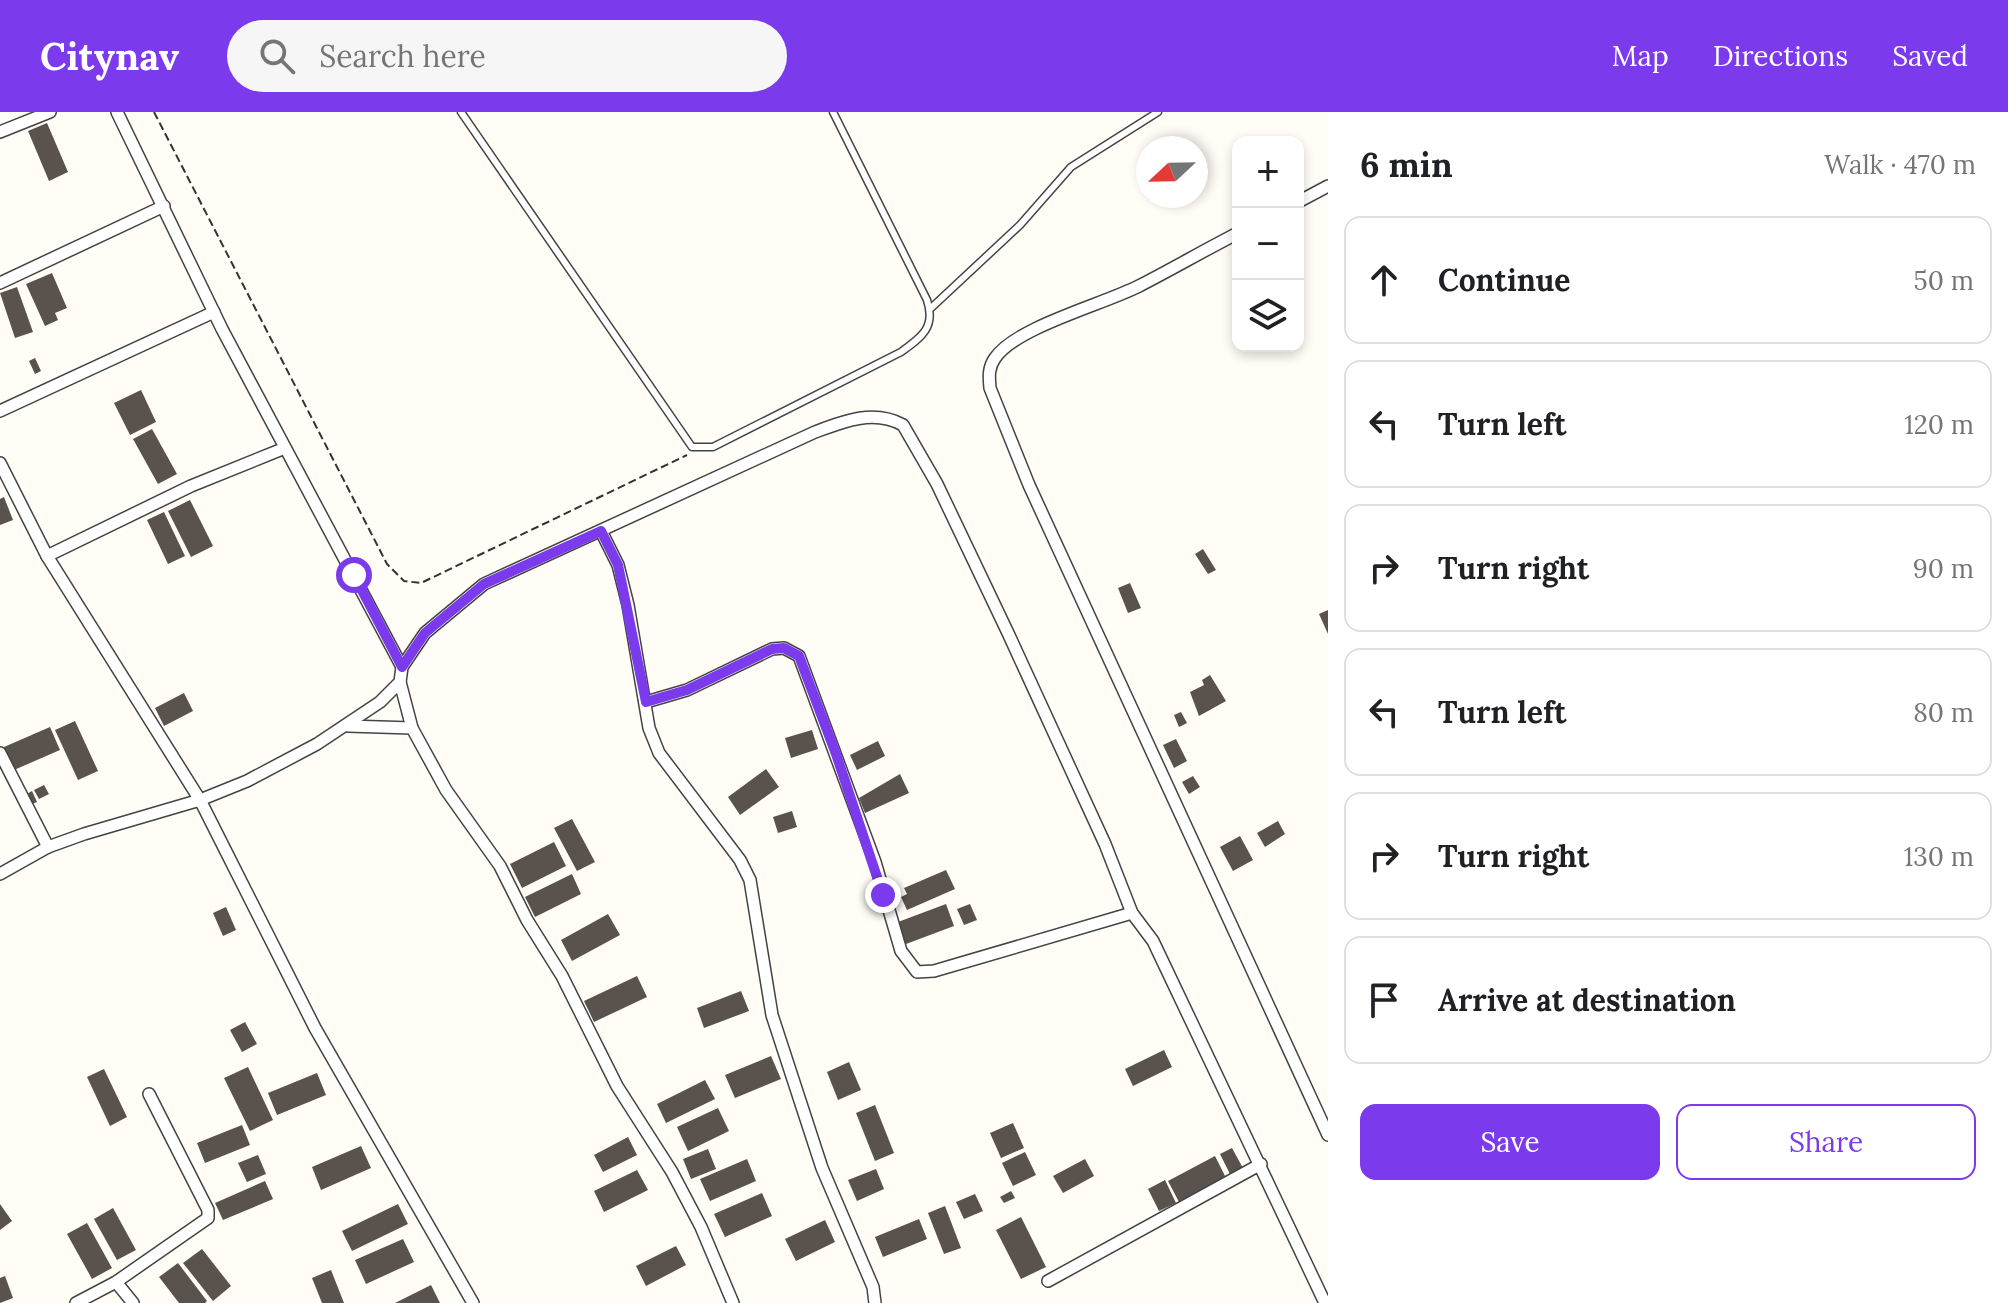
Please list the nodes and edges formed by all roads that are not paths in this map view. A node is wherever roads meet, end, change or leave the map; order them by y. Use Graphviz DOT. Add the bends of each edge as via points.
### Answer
graph roads {
  1 [pos="50,112"];
  2 [pos="117,112"];
  3 [pos="461,112"];
  4 [pos="833,112"];
  5 [pos="1158,112"];
  6 [pos="0,132"];
  7 [pos="1328,186"];
  8 [pos="1304,199"];
  9 [pos="164,206"];
  10 [pos="1232,236"];
  11 [pos="0,283"];
  12 [pos="930,309"];
  13 [pos="214,312"];
  14 [pos="0,411"];
  15 [pos="285,448"];
  16 [pos="0,463"];
  17 [pos="601,531"];
  18 [pos="47,556"];
  19 [pos="402,667"];
  20 [pos="400,682"];
  21 [pos="646,702"];
  22 [pos="347,726"];
  23 [pos="412,728"];
  24 [pos="0,753"];
  25 [pos="200,800"];
  26 [pos="48,847"];
  27 [pos="0,874"];
  28 [pos="1132,913"];
  29 [pos="149,1094"];
  30 [pos="1328,1135"];
  31 [pos="1261,1164"];
  32 [pos="1048,1281"];
  33 [pos="116,1282"];
  34 [pos="76,1303"];
  35 [pos="133,1303"];
  36 [pos="473,1303"];
  37 [pos="733,1303"];
  38 [pos="875,1303"];
  39 [pos="1325,1303"];
  1 -- 6 [label="street"];
  2 -- 9 [label="street"];
  3 -- 12 [label="lane" via="692,447 713,447 901,352 922,337"];
  4 -- 12 [label="lane"];
  5 -- 12 [label="lane" via="1071,167 1020,225"];
  7 -- 8 [label="street"];
  9 -- 11 [label="street"];
  9 -- 13 [label="street"];
  10 -- 30 [label="street" via="1137,288 1056,320 1011,345 995,357 988,372 1029,485"];
  13 -- 14 [label="street"];
  13 -- 15 [label="street"];
  15 -- 18 [label="street" via="178,492"];
  15 -- 19 [label="street"];
  16 -- 18 [label="street"];
  17 -- 19 [label="street" via="484,584 425,633"];
  17 -- 21 [label="street" via="618,565"];
  17 -- 28 [label="street" via="843,421 878,417 903,425 1008,633"];
  18 -- 25 [label="street"];
  19 -- 20 [label="street"];
  20 -- 22 [label="street"];
  20 -- 23 [label="street"];
  21 -- 28 [label="street" via="687,690 772,649 799,656 875,862 901,951 917,972"];
  21 -- 38 [label="street" via="659,753 750,880 772,1015 822,1168"];
  22 -- 23 [label="street"];
  22 -- 25 [label="street" via="247,781"];
  23 -- 37 [label="street" via="446,790 500,866 617,1086 672,1172"];
  24 -- 26 [label="street"];
  25 -- 26 [label="street"];
  25 -- 36 [label="street" via="315,1028"];
  26 -- 27 [label="street"];
  28 -- 31 [label="street" via="1153,941"];
  29 -- 33 [label="street" via="208,1218"];
  31 -- 32 [label="street"];
  31 -- 39 [label="street"];
  33 -- 34 [label="street"];
  33 -- 35 [label="street"];
}
